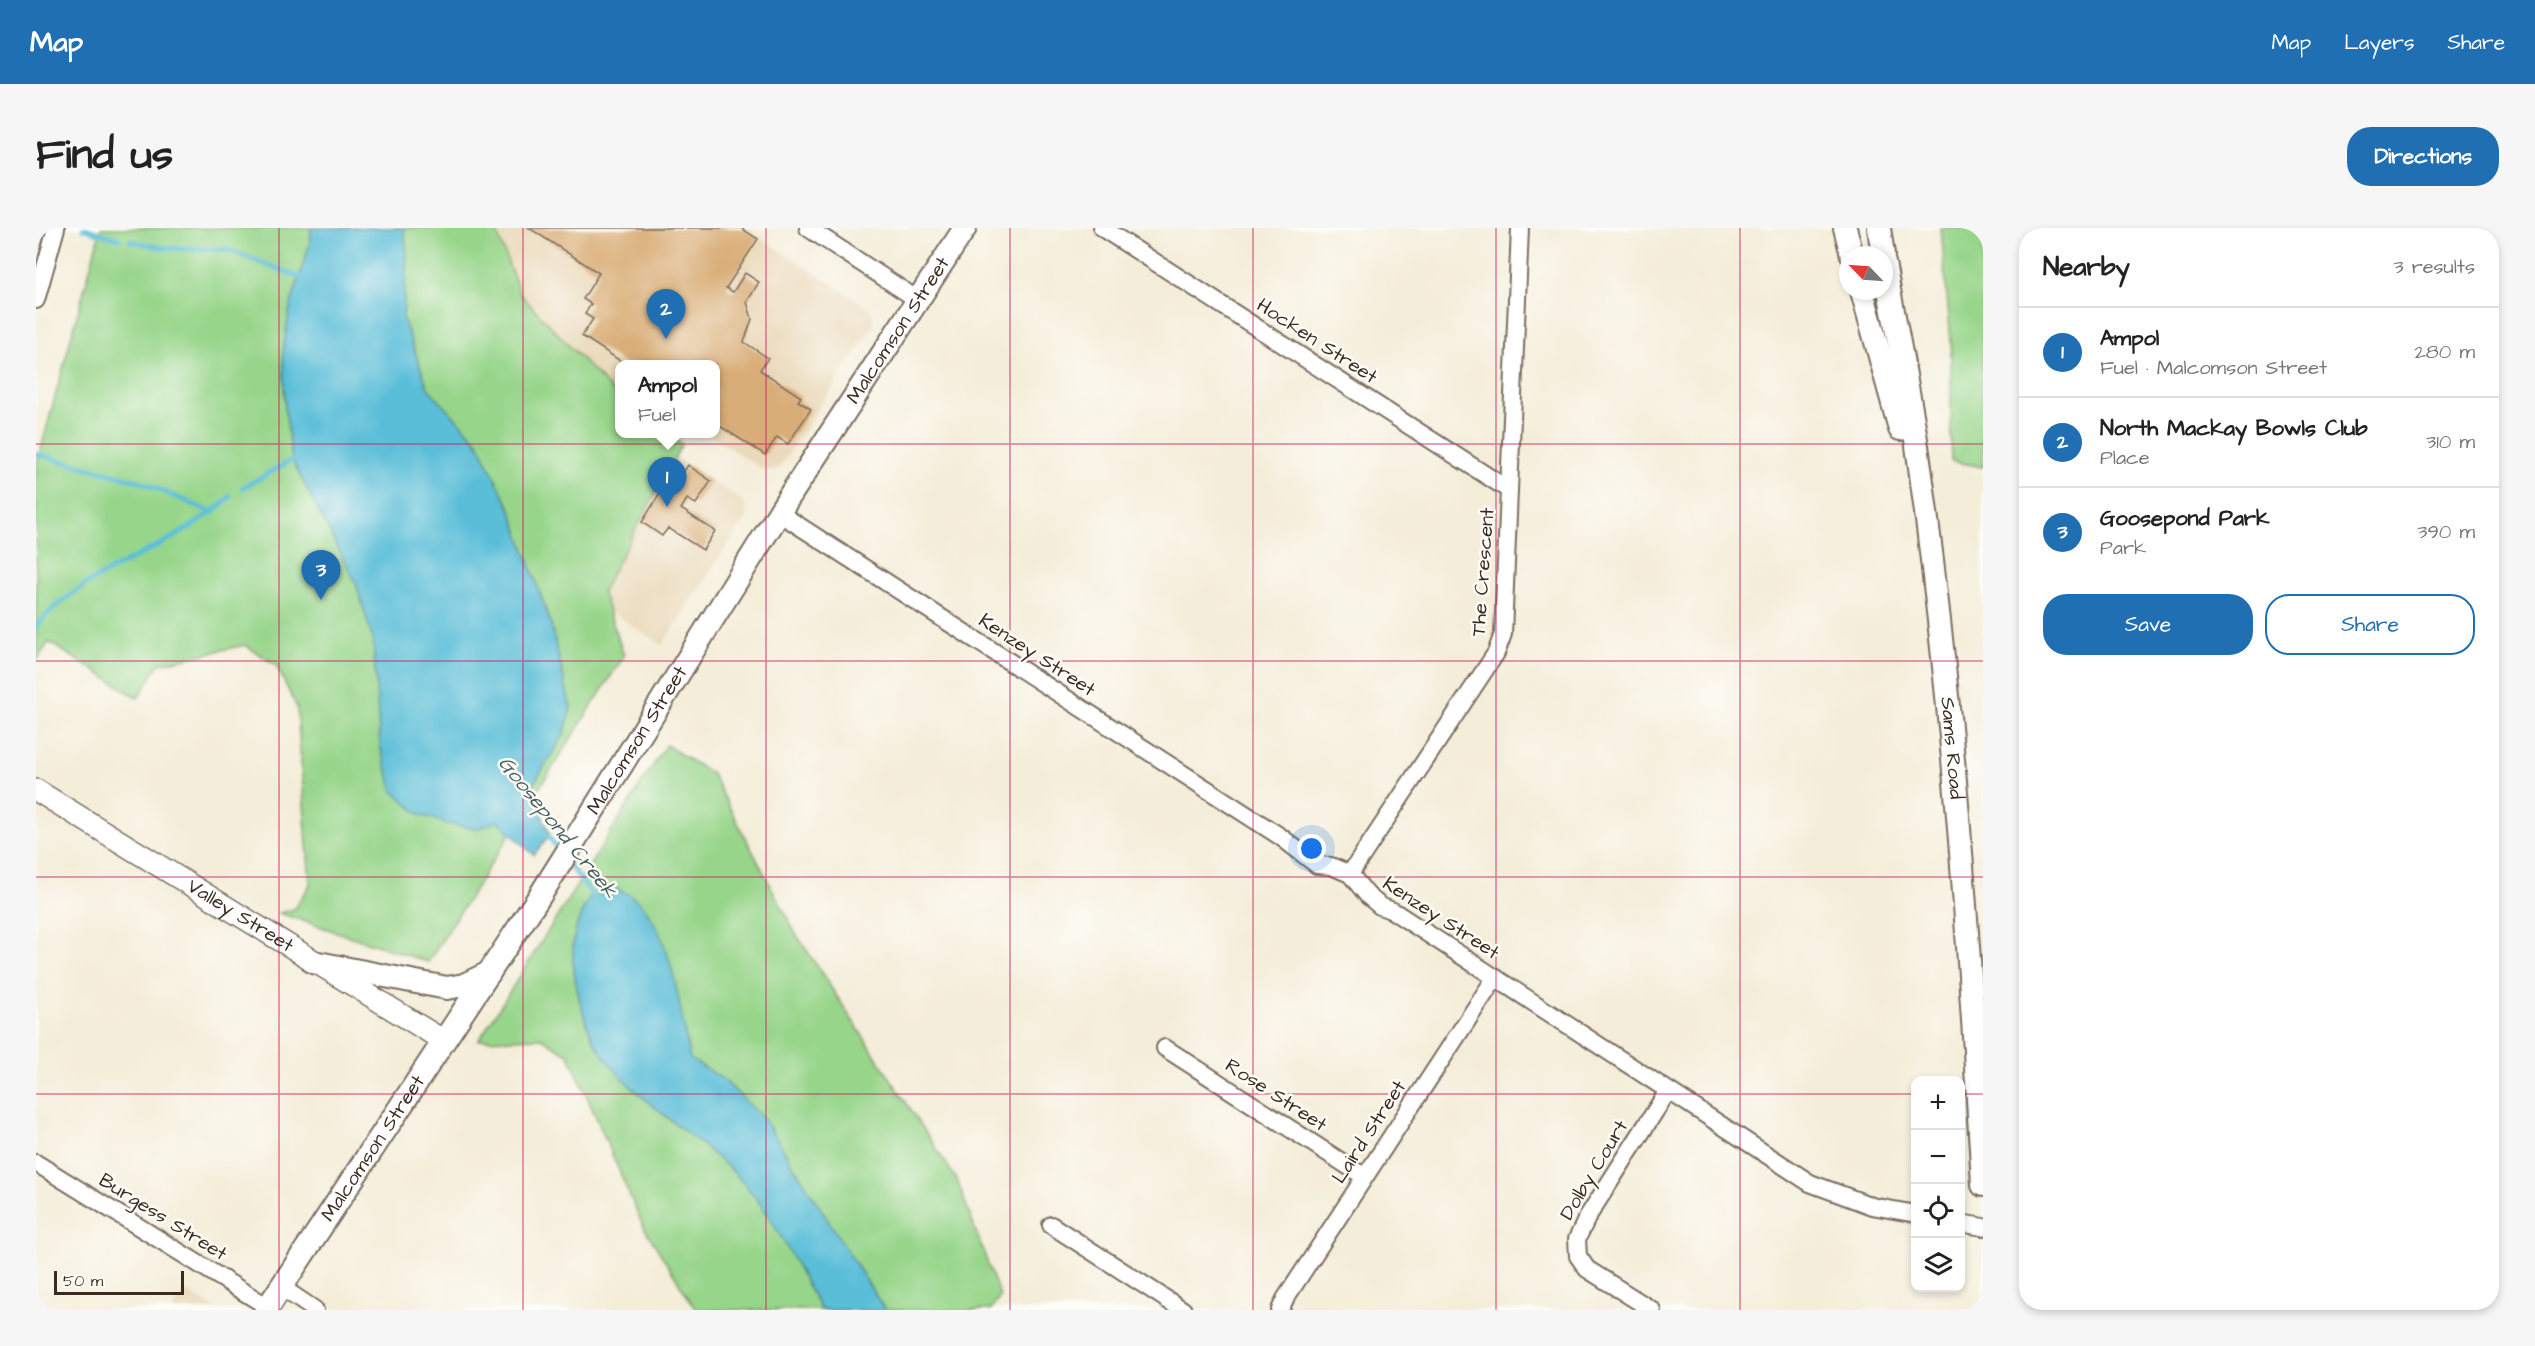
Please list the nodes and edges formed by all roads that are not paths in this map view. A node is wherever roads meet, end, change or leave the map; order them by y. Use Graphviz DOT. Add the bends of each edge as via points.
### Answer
graph roads {
  1 [pos="56,228"];
  2 [pos="808,228"];
  3 [pos="965,228"];
  4 [pos="1102,228"];
  5 [pos="1520,228"];
  6 [pos="1845,228"];
  7 [pos="1879,228"];
  8 [pos="1850,246"];
  9 [pos="1882,246"];
  10 [pos="36,300"];
  11 [pos="918,300"];
  12 [pos="1865,300"];
  13 [pos="1891,300"];
  14 [pos="1509,490"];
  15 [pos="779,513"];
  16 [pos="1936,601"];
  17 [pos="36,790"];
  18 [pos="1350,874"];
  19 [pos="313,962"];
  20 [pos="490,973"];
  21 [pos="1495,978"];
  22 [pos="444,1041"];
  23 [pos="1165,1048"];
  24 [pos="1668,1091"];
  25 [pos="39,1171"];
  26 [pos="1365,1177"];
  27 [pos="1983,1185"];
  28 [pos="1911,1213"];
  29 [pos="1965,1224"];
  30 [pos="1051,1225"];
  31 [pos="1983,1227"];
  32 [pos="281,1287"];
  33 [pos="267,1308"];
  34 [pos="315,1310"];
  35 [pos="1183,1310"];
  36 [pos="1280,1310"];
  37 [pos="1652,1310"];
  1 -- 10 [label="street"];
  2 -- 11 [label="street"];
  3 -- 11 [label="main road, Malcomson Street"];
  4 -- 14 [label="street, Hocken Street"];
  5 -- 14 [label="street, The Crescent"];
  6 -- 8 [label="main road"];
  7 -- 9 [label="main road"];
  11 -- 15 [label="main road, Malcomson Street"];
  12 -- 16 [label="main road, Sams Road" via="1913,474"];
  13 -- 16 [label="main road, Sams Road" via="1916,445"];
  14 -- 18 [label="street, The Crescent" via="1503,634 1496,652"];
  15 -- 18 [label="street, Kenzey Street" via="1281,837 1309,860"];
  15 -- 20 [label="main road, Malcomson Street"];
  16 -- 27 [label="main road, Sams Road" via="1968,913"];
  17 -- 19 [label="street, Valley Street"];
  18 -- 21 [label="street, Kenzey Street" via="1380,906"];
  19 -- 20 [label="main road" via="447,988"];
  19 -- 22 [label="street, Valley Street"];
  20 -- 22 [label="main road, Malcomson Street"];
  21 -- 24 [label="street, Kenzey Street"];
  21 -- 26 [label="street, Laird Street"];
  22 -- 32 [label="main road, Malcomson Street"];
  23 -- 26 [label="street, Rose Street"];
  24 -- 28 [label="street, Kenzey Street" via="1810,1183 1872,1206"];
  24 -- 37 [label="street, Dolby Court" via="1577,1239 1578,1256 1587,1269"];
  25 -- 33 [label="street, Burgess Street"];
  26 -- 36 [label="street, Laird Street"];
  29 -- 31 [label="street"];
  30 -- 35 [label="street"];
  32 -- 33 [label="main road, Malcomson Street"];
  32 -- 34 [label="street"];
}
